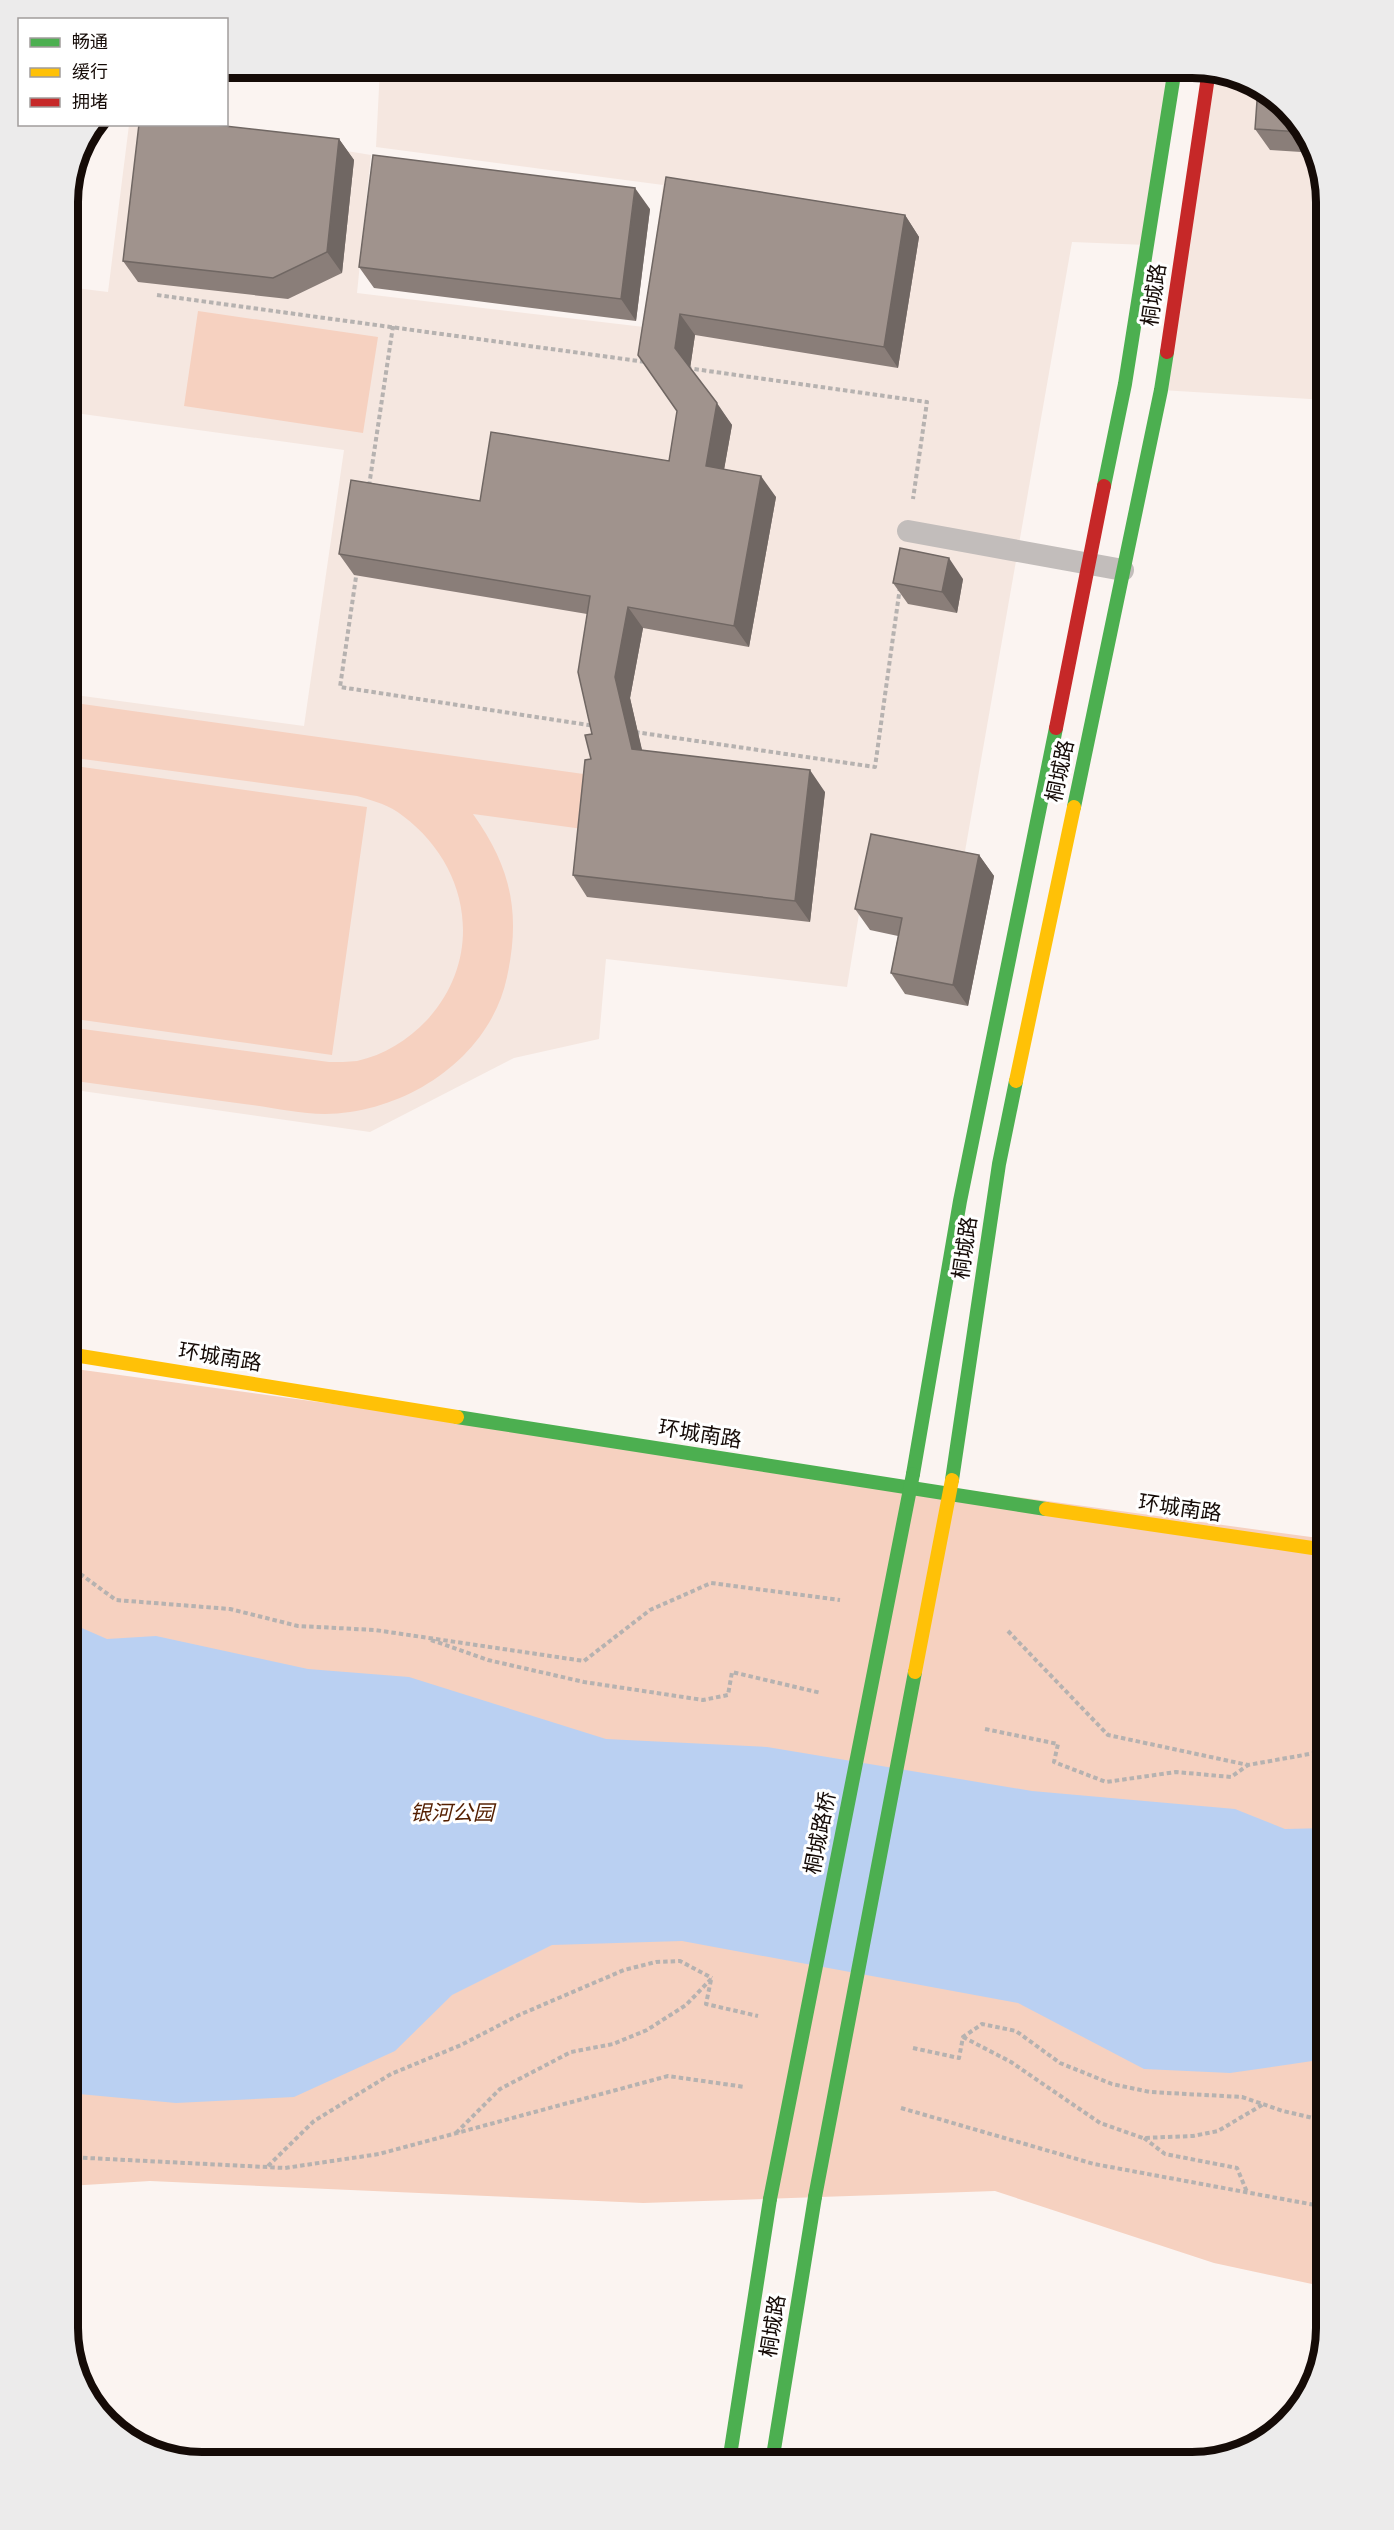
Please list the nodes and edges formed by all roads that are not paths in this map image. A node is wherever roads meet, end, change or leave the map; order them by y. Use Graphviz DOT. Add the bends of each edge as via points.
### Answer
graph roads {
  1 [pos="1173,78"];
  2 [pos="1208,79"];
  3 [pos="908,531"];
  4 [pos="1089,564"];
  5 [pos="1123,570"];
  6 [pos="78,1356"];
  7 [pos="913,1474"];
  8 [pos="1316,1549"];
  9 [pos="770,2199"];
  10 [pos="731,2452"];
  11 [pos="774,2452"];
  1 -- 4 [label="street, 桐城路" via="1125,384"];
  2 -- 5 [label="street, 桐城路" via="1161,390"];
  3 -- 4 [label="lane"];
  4 -- 5 [label="lane"];
  4 -- 7 [label="street, 桐城路" via="960,1201"];
  5 -- 11 [label="street, 桐城路, bridge" via="999,1164 952,1480 815,2197"];
  6 -- 8 [label="street, 环城南路" via="901,1488"];
  7 -- 9 [label="street, 桐城路桥, bridge"];
  9 -- 10 [label="street, 桐城路"];
}
